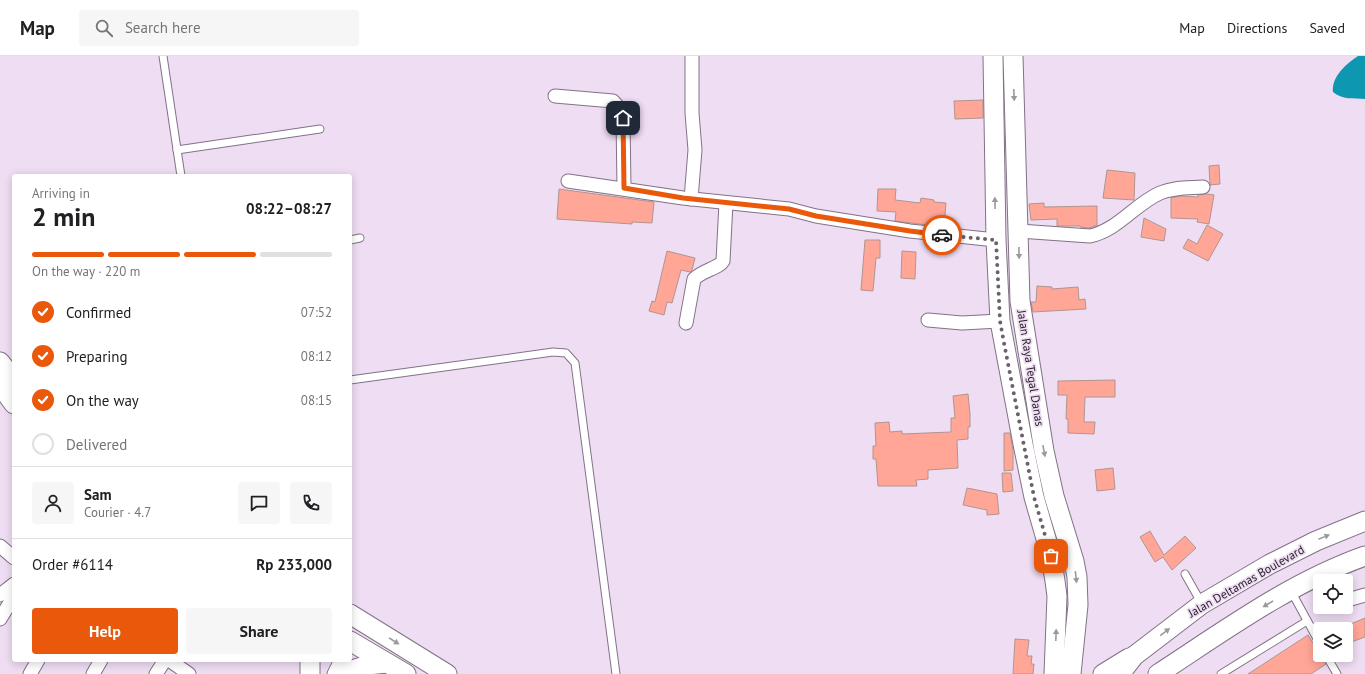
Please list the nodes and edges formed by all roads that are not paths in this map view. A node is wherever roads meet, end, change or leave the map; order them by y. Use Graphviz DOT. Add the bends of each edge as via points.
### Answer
graph roads {
  1 [pos="163,56"];
  2 [pos="692,56"];
  3 [pos="993,56"];
  4 [pos="1013,56"];
  5 [pos="555,96"];
  6 [pos="320,129"];
  7 [pos="177,150"];
  8 [pos="181,174"];
  9 [pos="568,181"];
  10 [pos="1203,187"];
  11 [pos="624,188"];
  12 [pos="691,199"];
  13 [pos="726,203"];
  14 [pos="1019,231"];
  15 [pos="360,238"];
  16 [pos="352,240"];
  17 [pos="996,240"];
  18 [pos="1019,284"];
  19 [pos="998,285"];
  20 [pos="928,320"];
  21 [pos="1000,321"];
  22 [pos="686,324"];
  23 [pos="0,362"];
  24 [pos="12,377"];
  25 [pos="352,380"];
  26 [pos="0,385"];
  27 [pos="12,401"];
  28 [pos="1365,521"];
  29 [pos="0,546"];
  30 [pos="12,556"];
  31 [pos="1365,556"];
  32 [pos="1185,574"];
  33 [pos="12,586"];
  34 [pos="1291,590"];
  35 [pos="0,595"];
  36 [pos="1365,595"];
  37 [pos="1353,598"];
  38 [pos="12,599"];
  39 [pos="1202,604"];
  40 [pos="356,617"];
  41 [pos="0,619"];
  42 [pos="1307,621"];
  43 [pos="1313,632"];
  44 [pos="352,633"];
  45 [pos="352,642"];
  46 [pos="1134,656"];
  47 [pos="37,662"];
  48 [pos="100,662"];
  49 [pos="164,662"];
  50 [pos="172,662"];
  51 [pos="340,662"];
  52 [pos="1330,662"];
  53 [pos="386,663"];
  54 [pos="30,674"];
  55 [pos="93,674"];
  56 [pos="156,674"];
  57 [pos="189,674"];
  58 [pos="334,674"];
  59 [pos="339,674"];
  60 [pos="406,674"];
  61 [pos="447,674"];
  62 [pos="616,674"];
  63 [pos="1054,674"];
  64 [pos="1071,674"];
  65 [pos="1103,674"];
  66 [pos="1120,674"];
  67 [pos="1130,674"];
  68 [pos="1158,674"];
  69 [pos="1221,674"];
  70 [pos="1337,674"];
  1 -- 7 [label="lane"];
  2 -- 12 [label="street" via="695,150"];
  17 -- 3 [label="street, Jalan Raya Tegal Danas, one-way"];
  4 -- 14 [label="street, Jalan Raya Tegal Danas, one-way"];
  5 -- 11 [label="street" via="613,101 619,106 623,118"];
  6 -- 7 [label="lane"];
  7 -- 8 [label="lane"];
  9 -- 11 [label="street"];
  10 -- 14 [label="street" via="1161,193 1100,234 1090,236"];
  11 -- 12 [label="street"];
  12 -- 13 [label="street"];
  13 -- 17 [label="street" via="789,209 816,216 910,231"];
  13 -- 22 [label="street" via="723,260 720,265 705,270 694,279"];
  14 -- 18 [label="street, Jalan Raya Tegal Danas, one-way"];
  15 -- 16 [label="lane"];
  17 -- 19 [label="street, Jalan Raya Tegal Danas"];
  18 -- 19 [label="street"];
  18 -- 64 [label="street, Jalan Raya Tegal Danas, one-way" via="1022,320 1044,451 1077,577 1078,605"];
  19 -- 21 [label="street, Jalan Raya Tegal Danas"];
  20 -- 21 [label="street" via="962,323"];
  63 -- 21 [label="street, Jalan Raya Tegal Danas, one-way" via="1057,596 1055,581 1023,444"];
  23 -- 24 [label="street"];
  25 -- 62 [label="lane" via="553,352 566,353 575,363"];
  26 -- 27 [label="street"];
  39 -- 28 [label="street, Jalan Deltamas Boulevard, one-way" via="1270,564"];
  29 -- 30 [label="street"];
  31 -- 34 [label="street" via="1341,564"];
  32 -- 39 [label="lane"];
  33 -- 35 [label="street"];
  34 -- 42 [label="lane"];
  34 -- 68 [label="street, one-way"];
  36 -- 37 [label="street"];
  38 -- 41 [label="street"];
  46 -- 39 [label="street, Jalan Deltamas Boulevard, one-way"];
  40 -- 44 [label="street"];
  40 -- 61 [label="street, one-way"];
  42 -- 43 [label="lane"];
  42 -- 69 [label="lane"];
  45 -- 53 [label="street"];
  46 -- 65 [label="street"];
  46 -- 66 [label="street, Jalan Deltamas Boulevard"];
  46 -- 67 [label="street"];
  47 -- 54 [label="street"];
  48 -- 55 [label="street"];
  49 -- 56 [label="street"];
  50 -- 57 [label="street"];
  51 -- 58 [label="street"];
  52 -- 70 [label="lane"];
  53 -- 59 [label="street"];
  53 -- 60 [label="street"];
}
